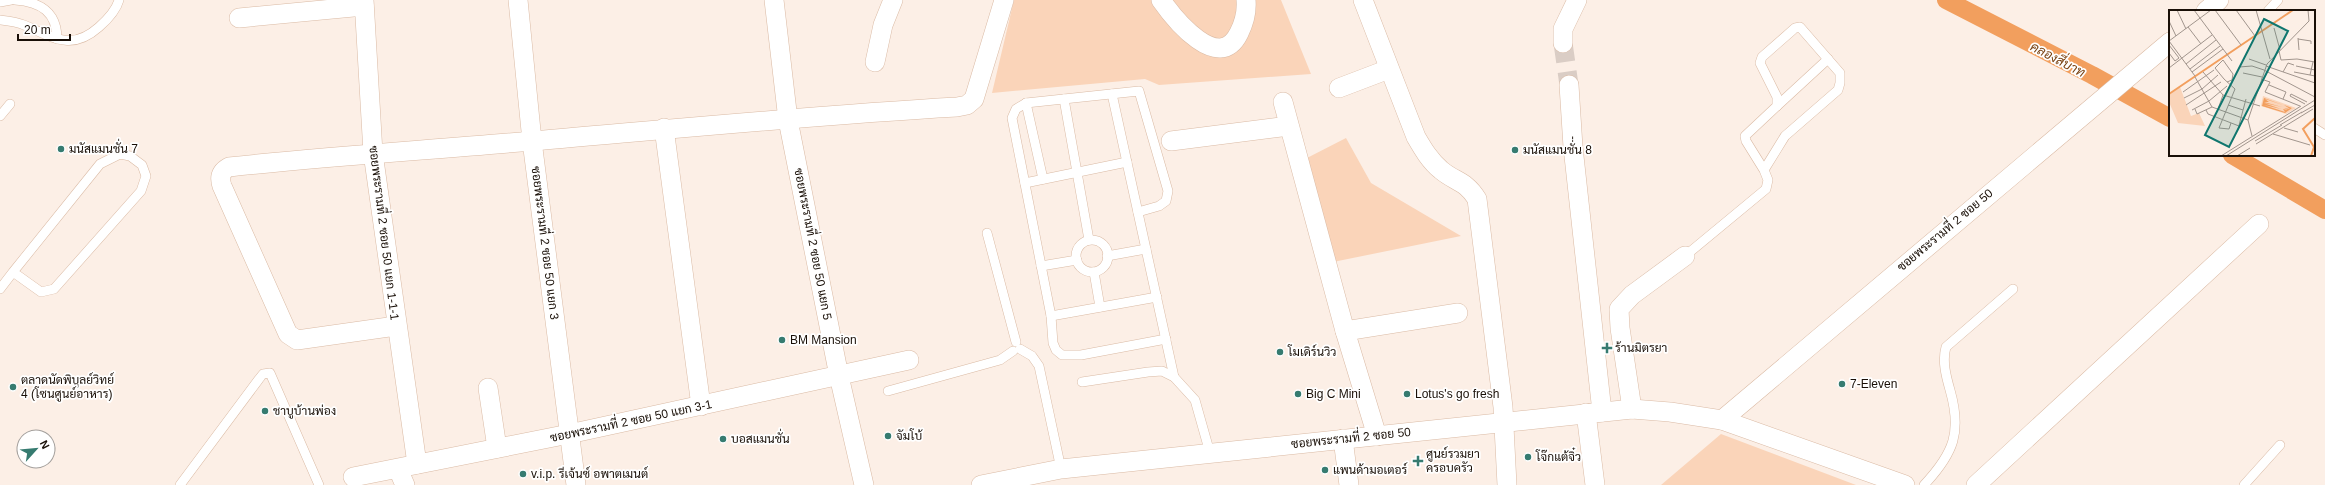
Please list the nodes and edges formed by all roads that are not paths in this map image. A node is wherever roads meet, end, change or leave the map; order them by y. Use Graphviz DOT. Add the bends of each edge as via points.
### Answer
graph roads {
  1 [pos="11,0"];
  2 [pos="15,0"];
  3 [pos="119,0"];
  4 [pos="518,0"];
  5 [pos="774,0"];
  6 [pos="894,0"];
  7 [pos="1004,0"];
  8 [pos="1161,0"];
  9 [pos="1246,0"];
  10 [pos="1363,0"];
  11 [pos="1577,0"];
  12 [pos="2219,0"];
  13 [pos="2278,0"];
  14 [pos="0,2"];
  15 [pos="364,3"];
  16 [pos="2207,10"];
  17 [pos="2269,10"];
  18 [pos="239,18"];
  19 [pos="0,20"];
  20 [pos="57,39"];
  21 [pos="1563,43"];
  22 [pos="2169,43"];
  23 [pos="1828,59"];
  24 [pos="875,62"];
  25 [pos="1389,69"];
  26 [pos="1569,85"];
  27 [pos="1339,88"];
  28 [pos="1112,94"];
  29 [pos="1064,99"];
  30 [pos="1283,102"];
  31 [pos="1026,103"];
  32 [pos="10,104"];
  33 [pos="1777,106"];
  34 [pos="0,116"];
  35 [pos="788,120"];
  36 [pos="1289,126"];
  37 [pos="664,128"];
  38 [pos="2315,129"];
  39 [pos="2325,135"];
  40 [pos="532,141"];
  41 [pos="1171,141"];
  42 [pos="373,153"];
  43 [pos="1127,162"];
  44 [pos="1764,170"];
  45 [pos="1078,172"];
  46 [pos="1042,180"];
  47 [pos="1025,183"];
  48 [pos="1138,212"];
  49 [pos="2259,224"];
  50 [pos="987,233"];
  51 [pos="1089,240"];
  52 [pos="1146,249"];
  53 [pos="1107,256"];
  54 [pos="1685,256"];
  55 [pos="1077,260"];
  56 [pos="1041,266"];
  57 [pos="13,272"];
  58 [pos="1094,272"];
  59 [pos="0,288"];
  60 [pos="2013,289"];
  61 [pos="1157,297"];
  62 [pos="1100,308"];
  63 [pos="1458,313"];
  64 [pos="1051,316"];
  65 [pos="396,326"];
  66 [pos="1345,331"];
  67 [pos="1166,338"];
  68 [pos="1016,347"];
  69 [pos="908,360"];
  70 [pos="839,376"];
  71 [pos="1174,377"];
  72 [pos="1082,382"];
  73 [pos="488,388"];
  74 [pos="888,391"];
  75 [pos="700,406"];
  76 [pos="1632,409"];
  77 [pos="1594,412"];
  78 [pos="1722,420"];
  79 [pos="1504,421"];
  80 [pos="569,434"];
  81 [pos="1377,436"];
  82 [pos="1343,439"];
  83 [pos="2280,445"];
  84 [pos="498,448"];
  85 [pos="1210,453"];
  86 [pos="417,464"];
  87 [pos="1061,469"];
  88 [pos="353,477"];
  89 [pos="402,477"];
  90 [pos="180,485"];
  91 [pos="319,485"];
  92 [pos="576,485"];
  93 [pos="864,485"];
  94 [pos="981,485"];
  95 [pos="1349,485"];
  96 [pos="1507,485"];
  97 [pos="1595,485"];
  98 [pos="1905,485"];
  99 [pos="1924,485"];
  100 [pos="1976,485"];
  101 [pos="2244,485"];
  1 -- 14 [label="lane"];
  2 -- 20 [label="lane" via="37,6 50,13 55,20"];
  3 -- 20 [label="lane" via="104,22 88,36 72,41"];
  4 -- 40 [label="street, ซอยพระรามที่ 2 ซอย 50 แยก 3"];
  5 -- 35 [label="street, ซอยพระรามที่ 2 ซอย 50 แยก 5"];
  6 -- 24 [label="street" via="883,26"];
  7 -- 35 [label="street" via="977,91 974,99 967,104 957,107"];
  8 -- 9 [label="street" via="1172,16 1195,38 1217,48 1225,48 1232,44 1242,27"];
  10 -- 25 [label="street"];
  11 -- 21 [label="street" via="1563,29"];
  12 -- 16 [label="street"];
  13 -- 17 [label="lane"];
  15 -- 18 [label="street"];
  15 -- 42 [label="street, ซอยพระรามที่ 2 ซอย 50 แยก 1-1-1"];
  19 -- 20 [label="lane" via="23,24"];
  22 -- 78 [label="street, ซอยพระรามที่ 2 ซอย 50"];
  23 -- 33 [label="lane"];
  23 -- 33 [label="lane" via="1800,27 1795,28 1762,57 1762,71 1777,97"];
  23 -- 44 [label="lane" via="1840,73 1838,90 1785,136"];
  25 -- 27 [label="street"];
  25 -- 79 [label="street" via="1416,137 1427,155 1442,171 1470,189 1477,199"];
  26 -- 77 [label="street"];
  28 -- 29 [label="lane"];
  28 -- 43 [label="lane"];
  28 -- 48 [label="lane" via="1139,91 1168,191 1166,201 1159,206"];
  29 -- 31 [label="lane"];
  29 -- 45 [label="lane"];
  30 -- 36 [label="street"];
  31 -- 46 [label="lane"];
  31 -- 47 [label="lane" via="1016,109 1012,118"];
  32 -- 34 [label="lane"];
  33 -- 44 [label="lane" via="1745,136 1746,142"];
  35 -- 37 [label="street"];
  35 -- 70 [label="street, ซอยพระรามที่ 2 ซอย 50 แยก 5"];
  36 -- 41 [label="street"];
  36 -- 66 [label="street"];
  37 -- 40 [label="street"];
  37 -- 75 [label="street"];
  38 -- 39 [label="lane"];
  40 -- 42 [label="street"];
  40 -- 80 [label="street, ซอยพระรามที่ 2 ซอย 50 แยก 3"];
  42 -- 65 [label="street, ซอยพระรามที่ 2 ซอย 50 แยก 1-1-1"];
  42 -- 65 [label="street" via="229,167 223,170 220,179 288,334 297,340"];
  43 -- 45 [label="lane"];
  43 -- 48 [label="lane"];
  44 -- 54 [label="lane" via="1768,180 1766,189"];
  45 -- 46 [label="lane"];
  45 -- 51 [label="lane"];
  46 -- 47 [label="lane"];
  47 -- 56 [label="lane"];
  48 -- 52 [label="lane"];
  49 -- 100 [label="street"];
  50 -- 68 [label="lane"];
  51 -- 53 [label="lane" via="1103,245"];
  51 -- 55 [label="lane" via="1077,249"];
  52 -- 53 [label="lane"];
  52 -- 61 [label="lane"];
  53 -- 58 [label="lane" via="1104,266"];
  54 -- 76 [label="street" via="1632,295 1620,309 1620,328"];
  55 -- 56 [label="lane"];
  55 -- 58 [label="lane" via="1083,270"];
  56 -- 64 [label="lane"];
  57 -- 57 [label="lane" via="41,292 54,289 141,191 146,176 142,165 130,156 120,154 100,164"];
  57 -- 59 [label="lane"];
  58 -- 62 [label="lane"];
  60 -- 99 [label="lane" via="1946,347 1944,364 1956,427 1950,450"];
  61 -- 62 [label="lane"];
  61 -- 67 [label="lane"];
  62 -- 64 [label="lane"];
  63 -- 66 [label="street"];
  64 -- 67 [label="lane" via="1053,343 1062,355 1081,355"];
  65 -- 86 [label="street, ซอยพระรามที่ 2 ซอย 50 แยก 1-1-1"];
  66 -- 81 [label="street"];
  67 -- 71 [label="lane"];
  68 -- 74 [label="lane" via="1000,360"];
  68 -- 87 [label="lane" via="1032,356 1039,366"];
  69 -- 70 [label="street, ซอยพระรามที่ 2 ซอย 50 แยก 3-1"];
  70 -- 75 [label="street, ซอยพระรามที่ 2 ซอย 50 แยก 3-1"];
  70 -- 93 [label="street, ซอยพระรามที่ 2 ซอย 50 แยก 5"];
  71 -- 72 [label="lane" via="1162,371"];
  71 -- 85 [label="lane" via="1195,400"];
  73 -- 84 [label="street"];
  75 -- 80 [label="street, ซอยพระรามที่ 2 ซอย 50 แยก 3-1"];
  76 -- 77 [label="street, ซอยพระรามที่ 2 ซอย 50"];
  76 -- 78 [label="street, ซอยพระรามที่ 2 ซอย 50"];
  77 -- 79 [label="street, ซอยพระรามที่ 2 ซอย 50"];
  77 -- 97 [label="street"];
  78 -- 98 [label="street, ซอยพระรามที่ 2 ซอย 50"];
  79 -- 81 [label="street, ซอยพระรามที่ 2 ซอย 50"];
  79 -- 96 [label="street"];
  80 -- 84 [label="street, ซอยพระรามที่ 2 ซอย 50 แยก 3-1"];
  80 -- 92 [label="street, ซอยพระรามที่ 2 ซอย 50 แยก 3"];
  81 -- 82 [label="street, ซอยพระรามที่ 2 ซอย 50"];
  82 -- 85 [label="street, ซอยพระรามที่ 2 ซอย 50"];
  82 -- 95 [label="street"];
  83 -- 101 [label="lane"];
  84 -- 86 [label="street, ซอยพระรามที่ 2 ซอย 50 แยก 3-1"];
  85 -- 87 [label="street, ซอยพระรามที่ 2 ซอย 50"];
  86 -- 89 [label="street, ซอยพระรามที่ 2 ซอย 50 แยก 3-1"];
  87 -- 94 [label="street, ซอยพระรามที่ 2 ซอย 50"];
  88 -- 89 [label="street, ซอยพระรามที่ 2 ซอย 50 แยก 3-1"];
  90 -- 91 [label="lane" via="263,374 270,373"];
}
